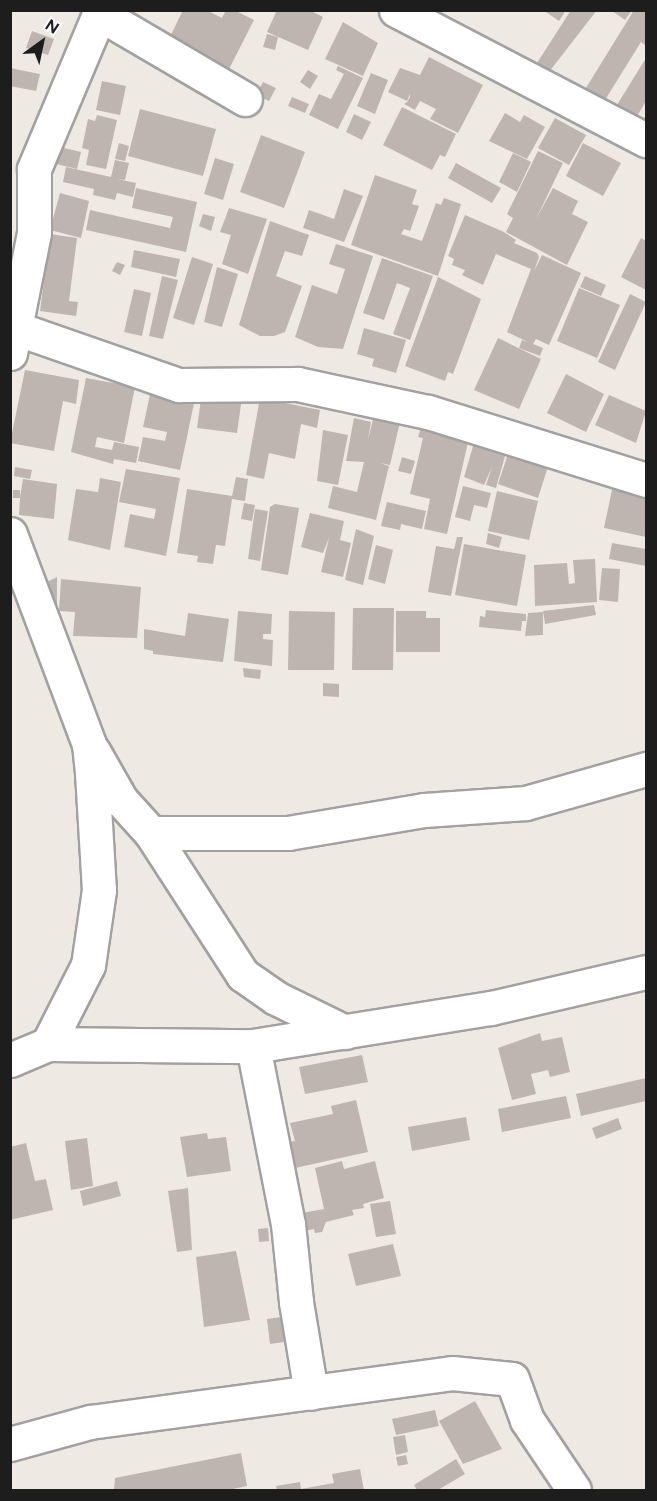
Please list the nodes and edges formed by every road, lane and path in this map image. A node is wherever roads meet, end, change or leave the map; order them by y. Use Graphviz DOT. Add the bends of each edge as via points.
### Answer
graph roads {
  1 [pos="396,10"];
  2 [pos="101,12"];
  3 [pos="245,99"];
  4 [pos="646,140"];
  5 [pos="13,341"];
  6 [pos="646,480"];
  7 [pos="10,534"];
  8 [pos="89,744"];
  9 [pos="646,769"];
  10 [pos="151,833"];
  11 [pos="646,972"];
  12 [pos="345,1032"];
  13 [pos="48,1044"];
  14 [pos="253,1046"];
  15 [pos="10,1059"];
  16 [pos="311,1393"];
  17 [pos="10,1444"];
  18 [pos="574,1491"];
  1 -- 4 [label="street"];
  2 -- 3 [label="street"];
  2 -- 5 [label="street" via="33,169 34,233"];
  5 -- 6 [label="street" via="179,385 298,384 428,412"];
  7 -- 8 [label="street"];
  8 -- 10 [label="street" via="121,800"];
  8 -- 13 [label="street" via="99,890 88,965"];
  9 -- 10 [label="street" via="526,803 424,810 288,833"];
  10 -- 12 [label="street" via="243,975 276,998"];
  11 -- 12 [label="street" via="491,1008"];
  12 -- 14 [label="street"];
  13 -- 14 [label="street"];
  13 -- 15 [label="street"];
  14 -- 16 [label="street" via="288,1224"];
  16 -- 17 [label="street" via="90,1422"];
  16 -- 18 [label="street" via="452,1373 512,1379 526,1420"];
}
